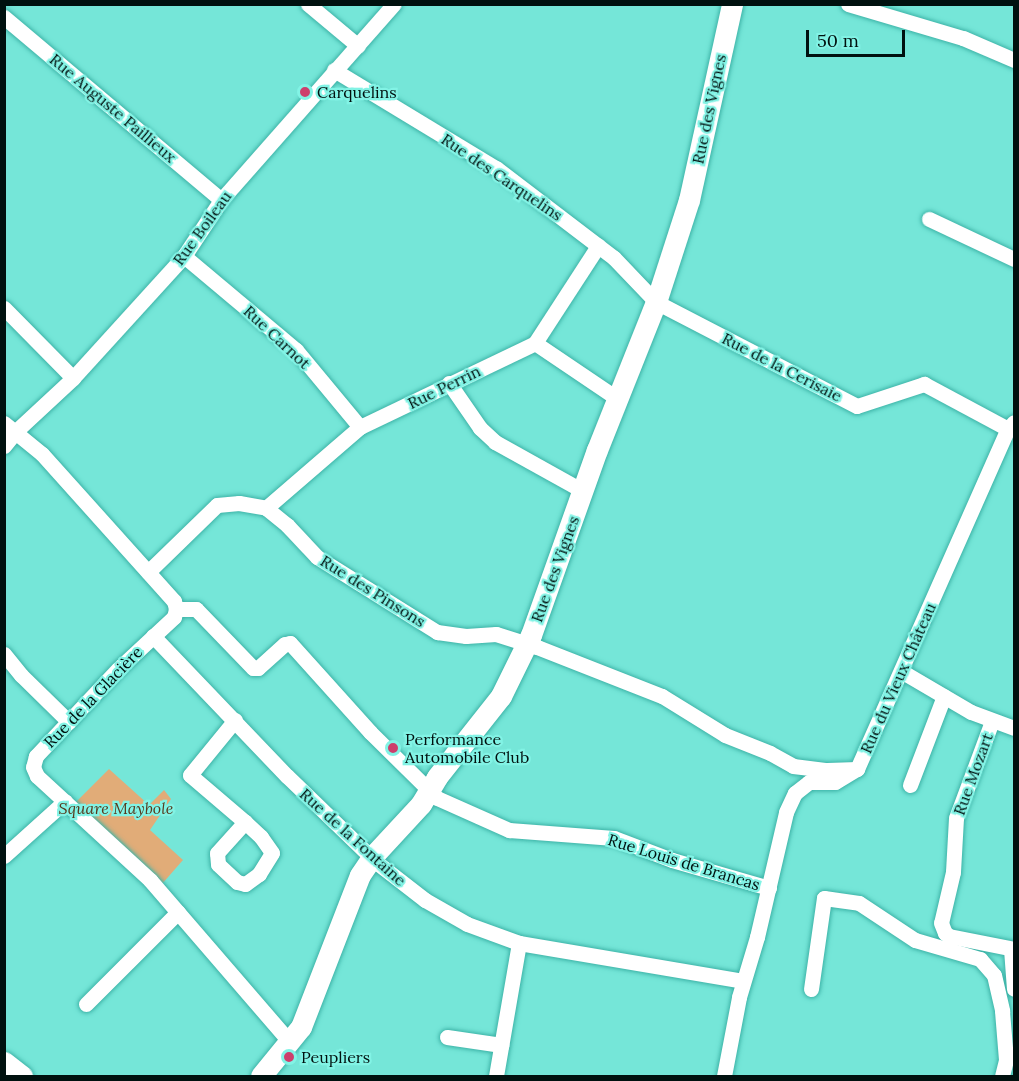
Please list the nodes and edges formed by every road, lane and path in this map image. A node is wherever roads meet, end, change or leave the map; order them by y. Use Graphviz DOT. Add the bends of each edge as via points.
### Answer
graph roads {
  1 [pos="308,4"];
  2 [pos="394,4"];
  3 [pos="732,4"];
  4 [pos="848,4"];
  5 [pos="4,17"];
  6 [pos="357,46"];
  7 [pos="1014,60"];
  8 [pos="334,70"];
  9 [pos="220,200"];
  10 [pos="929,219"];
  11 [pos="598,246"];
  12 [pos="184,256"];
  13 [pos="1014,259"];
  14 [pos="656,302"];
  15 [pos="4,308"];
  16 [pos="535,343"];
  17 [pos="73,378"];
  18 [pos="449,384"];
  19 [pos="618,399"];
  20 [pos="1011,425"];
  21 [pos="10,427"];
  22 [pos="360,427"];
  23 [pos="4,446"];
  24 [pos="583,491"];
  25 [pos="266,508"];
  26 [pos="148,572"];
  27 [pos="176,609"];
  28 [pos="153,636"];
  29 [pos="525,643"];
  30 [pos="4,654"];
  31 [pos="901,671"];
  32 [pos="944,696"];
  33 [pos="235,720"];
  34 [pos="992,721"];
  35 [pos="69,722"];
  36 [pos="1014,728"];
  37 [pos="857,769"];
  38 [pos="910,785"];
  39 [pos="429,791"];
  40 [pos="65,801"];
  41 [pos="245,822"];
  42 [pos="4,856"];
  43 [pos="372,856"];
  44 [pos="769,888"];
  45 [pos="178,912"];
  46 [pos="519,943"];
  47 [pos="1013,949"];
  48 [pos="743,981"];
  49 [pos="812,989"];
  50 [pos="1014,989"];
  51 [pos="86,1004"];
  52 [pos="447,1036"];
  53 [pos="289,1041"];
  54 [pos="501,1045"];
  55 [pos="4,1062"];
  56 [pos="22,1077"];
  57 [pos="261,1077"];
  58 [pos="496,1077"];
  59 [pos="724,1077"];
  60 [pos="1002,1077"];
  1 -- 6 [label="street"];
  2 -- 6 [label="street, Rue Boileau"];
  3 -- 14 [label="street, Rue des Vignes" via="689,200"];
  4 -- 7 [label="street" via="963,38"];
  5 -- 9 [label="street, Rue Auguste Paillieux"];
  6 -- 8 [label="street, Rue Boileau"];
  8 -- 9 [label="street, Rue Boileau"];
  8 -- 11 [label="street, Rue des Carquelins" via="496,168"];
  9 -- 12 [label="street, Rue Boileau"];
  10 -- 13 [label="street"];
  11 -- 14 [label="street, Rue des Carquelins"];
  11 -- 16 [label="street"];
  12 -- 17 [label="street, Rue Boileau"];
  12 -- 22 [label="street, Rue Carnot" via="296,350"];
  14 -- 19 [label="street, Rue des Vignes"];
  14 -- 20 [label="street, Rue de la Cerisaie" via="857,406 924,384"];
  15 -- 17 [label="street"];
  16 -- 18 [label="street, Rue Perrin"];
  16 -- 19 [label="street"];
  17 -- 21 [label="street, Rue Boileau"];
  18 -- 22 [label="street, Rue Perrin"];
  18 -- 24 [label="street" via="480,428 495,442"];
  19 -- 24 [label="street, Rue des Vignes"];
  20 -- 31 [label="street, Rue du Vieux Château"];
  21 -- 23 [label="street, Rue Boileau"];
  21 -- 26 [label="street" via="42,454"];
  22 -- 25 [label="street, Rue Perrin"];
  24 -- 29 [label="street, Rue des Vignes" via="552,581"];
  25 -- 26 [label="street, Rue des Pinsons" via="239,502 217,505"];
  25 -- 29 [label="street, Rue des Pinsons" via="317,557 437,632 466,636 496,634"];
  26 -- 27 [label="street" via="174,601"];
  27 -- 28 [label="street, Rue de la Glacière" via="174,617"];
  27 -- 39 [label="street, Rue Louis de Brancas" via="196,609 253,668 290,643"];
  28 -- 33 [label="street, Rue de la Fontaine"];
  28 -- 35 [label="street, Rue de la Glacière"];
  29 -- 37 [label="street, Rue des Pinsons" via="662,696 725,735 793,766"];
  29 -- 39 [label="street, Rue des Vignes" via="501,696"];
  30 -- 35 [label="street"];
  31 -- 32 [label="street"];
  31 -- 37 [label="street, Rue du Vieux Château"];
  32 -- 34 [label="street"];
  32 -- 38 [label="street"];
  33 -- 41 [label="street" via="190,775"];
  33 -- 43 [label="street, Rue de la Fontaine" via="287,776"];
  34 -- 36 [label="street"];
  34 -- 47 [label="street, Rue Mozart" via="956,818 953,872 940,923 949,936"];
  35 -- 40 [label="street, Rue de la Glacière" via="36,756 33,767 36,776"];
  37 -- 44 [label="street, Rue du Vieux Château" via="835,782 808,782 795,793 786,812"];
  39 -- 43 [label="street, Rue des Vignes"];
  39 -- 44 [label="street, Rue Louis de Brancas" via="508,830 614,838 672,860"];
  40 -- 42 [label="street"];
  40 -- 45 [label="street, Rue de la Glacière" via="150,880"];
  43 -- 46 [label="street, Rue de la Fontaine" via="424,900 467,924"];
  43 -- 53 [label="street, Rue des Vignes" via="360,875 301,1027"];
  44 -- 48 [label="street, Rue du Vieux Château"];
  45 -- 51 [label="street"];
  45 -- 53 [label="street, Rue de la Glacière"];
  46 -- 48 [label="street, Rue de la Fontaine"];
  46 -- 54 [label="street"];
  47 -- 50 [label="street"];
  48 -- 59 [label="street, Rue du Vieux Château"];
  49 -- 60 [label="street" via="824,898 859,903 915,940 980,958 994,975 1002,1011 1006,1060"];
  52 -- 54 [label="street"];
  53 -- 57 [label="street, Rue des Vignes"];
  54 -- 58 [label="street"];
  55 -- 56 [label="street"];
}
